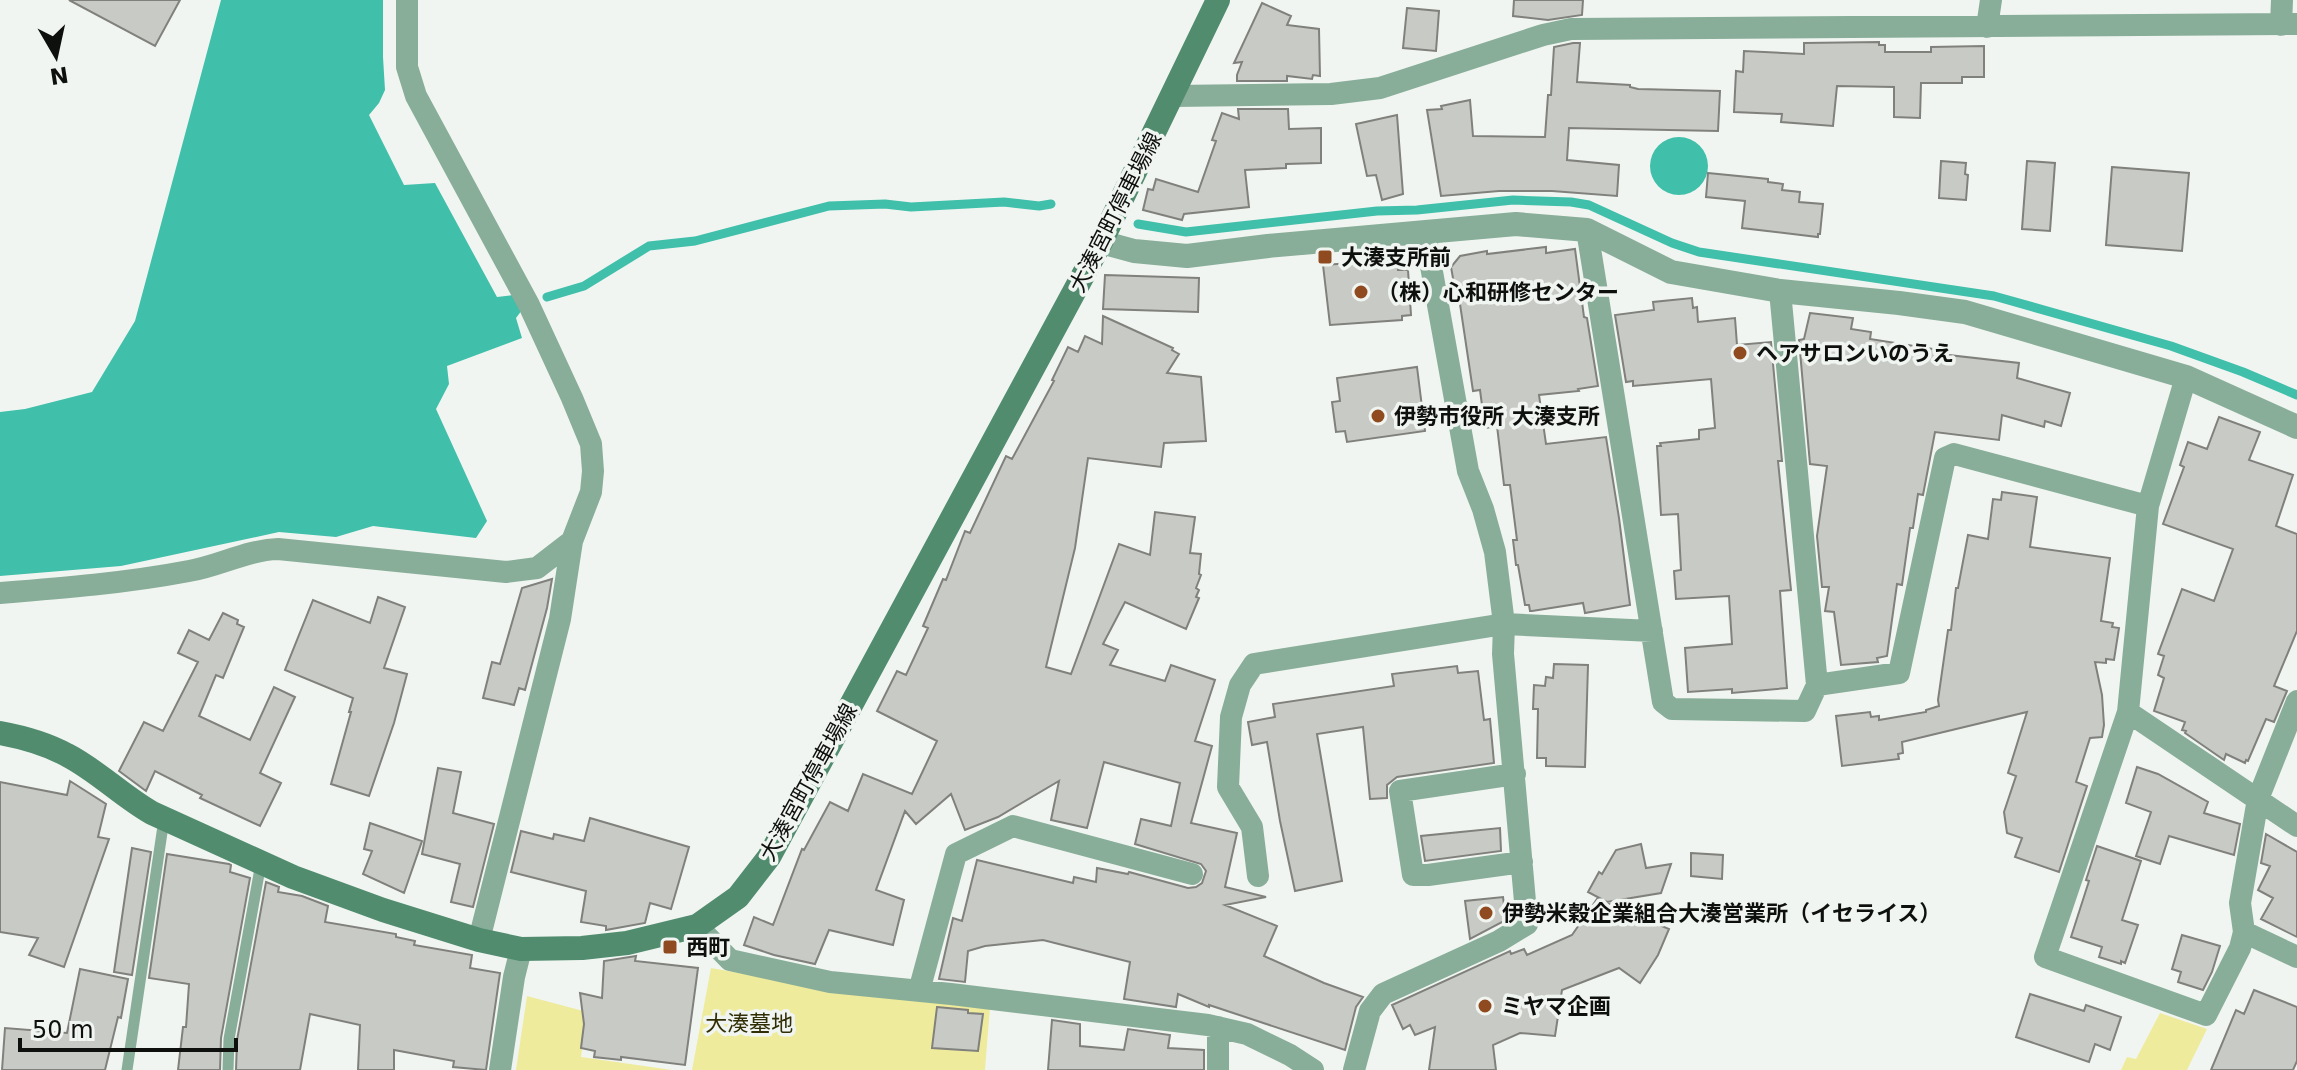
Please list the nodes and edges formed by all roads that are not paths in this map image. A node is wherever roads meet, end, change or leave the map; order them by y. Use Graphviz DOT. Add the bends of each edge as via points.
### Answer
graph roads {
  1 [pos="407,0"];
  2 [pos="1218,0"];
  3 [pos="1991,0"];
  4 [pos="2282,0"];
  5 [pos="2289,25"];
  6 [pos="1987,27"];
  7 [pos="1173,96"];
  8 [pos="1587,230"];
  9 [pos="1425,233"];
  10 [pos="1101,242"];
  11 [pos="1780,291"];
  12 [pos="2186,377"];
  13 [pos="2297,427"];
  14 [pos="2148,506"];
  15 [pos="572,541"];
  16 [pos="0,593"];
  17 [pos="1504,624"];
  18 [pos="1652,631"];
  19 [pos="1817,685"];
  20 [pos="2297,701"];
  21 [pos="2128,712"];
  22 [pos="0,733"];
  23 [pos="1515,774"];
  24 [pos="2258,799"];
  25 [pos="164,819"];
  26 [pos="2297,826"];
  27 [pos="1522,862"];
  28 [pos="261,863"];
  29 [pos="1192,874"];
  30 [pos="1258,876"];
  31 [pos="697,926"];
  32 [pos="2244,932"];
  33 [pos="479,940"];
  34 [pos="521,949"];
  35 [pos="2297,957"];
  36 [pos="919,991"];
  37 [pos="1218,1027"];
  38 [pos="127,1070"];
  39 [pos="228,1070"];
  40 [pos="500,1070"];
  41 [pos="1218,1070"];
  42 [pos="1313,1070"];
  43 [pos="1354,1070"];
  1 -- 15 [label="street" via="407,67 416,96 529,305 591,444 591,492"];
  2 -- 7 [label="main road, 大湊宮町停車場線"];
  3 -- 6 [label="street"];
  4 -- 5 [label="street"];
  5 -- 6 [label="street"];
  6 -- 7 [label="street" via="1571,29 1380,88 1331,94"];
  7 -- 10 [label="main road, 大湊宮町停車場線"];
  8 -- 9 [label="street" via="1516,224"];
  8 -- 11 [label="street" via="1671,272"];
  8 -- 18 [label="street"];
  9 -- 10 [label="street" via="1187,256"];
  9 -- 17 [label="street" via="1468,471 1495,552"];
  10 -- 31 [label="main road, 大湊宮町停車場線" via="769,857 738,897"];
  11 -- 12 [label="street" via="1965,312"];
  11 -- 19 [label="street"];
  12 -- 13 [label="street"];
  12 -- 14 [label="street"];
  14 -- 19 [label="street" via="1954,454 1945,458 1899,673"];
  14 -- 21 [label="street"];
  15 -- 16 [label="street" via="537,568 506,572 278,549 151,578"];
  15 -- 33 [label="street" via="560,619"];
  17 -- 18 [label="street"];
  17 -- 23 [label="street"];
  17 -- 30 [label="street" via="1254,664 1240,685 1231,717 1228,787 1252,827"];
  18 -- 19 [label="street" via="1663,702 1672,709 1805,711"];
  20 -- 24 [label="street"];
  21 -- 24 [label="street"];
  21 -- 32 [label="street" via="2045,957 2206,1015"];
  22 -- 25 [label="main road, 大湊宮町停車場線" via="66,754"];
  23 -- 27 [label="street"];
  23 -- 27 [label="street" via="1400,791 1413,875"];
  24 -- 26 [label="street"];
  24 -- 32 [label="street" via="2240,903"];
  25 -- 28 [label="main road, 大湊宮町停車場線"];
  25 -- 38 [label="lane"];
  27 -- 43 [label="street" via="1527,924 1383,994 1370,1011"];
  28 -- 33 [label="main road, 大湊宮町停車場線"];
  28 -- 39 [label="lane"];
  29 -- 36 [label="street" via="1013,826 956,854"];
  31 -- 34 [label="main road, 大湊宮町停車場線" via="627,943"];
  31 -- 36 [label="street" via="730,960 830,982"];
  32 -- 35 [label="street"];
  33 -- 34 [label="main road, 大湊宮町停車場線"];
  34 -- 40 [label="street"];
  36 -- 37 [label="street"];
  37 -- 41 [label="street"];
  37 -- 42 [label="street" via="1247,1034"];
}
